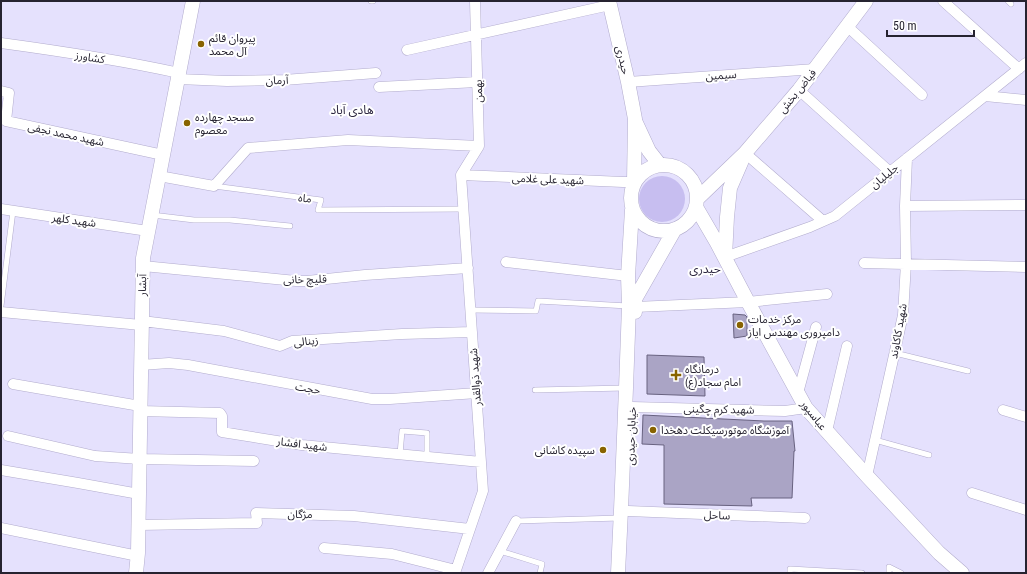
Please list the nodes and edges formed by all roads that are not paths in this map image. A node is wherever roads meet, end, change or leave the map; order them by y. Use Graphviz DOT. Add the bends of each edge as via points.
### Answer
graph roads {
  1 [pos="193,1"];
  2 [pos="475,1"];
  3 [pos="866,1"];
  4 [pos="942,1"];
  5 [pos="610,3"];
  6 [pos="847,26"];
  7 [pos="476,35"];
  8 [pos="1,43"];
  9 [pos="407,50"];
  10 [pos="1023,66"];
  11 [pos="815,69"];
  12 [pos="376,73"];
  13 [pos="178,76"];
  14 [pos="477,82"];
  15 [pos="628,82"];
  16 [pos="379,87"];
  17 [pos="799,90"];
  18 [pos="1,92"];
  19 [pos="922,96"];
  20 [pos="985,96"];
  21 [pos="1026,100"];
  22 [pos="634,120"];
  23 [pos="479,146"];
  24 [pos="745,154"];
  25 [pos="163,155"];
  26 [pos="907,158"];
  27 [pos="660,164"];
  28 [pos="890,172"];
  29 [pos="722,174"];
  30 [pos="159,176"];
  31 [pos="461,176"];
  32 [pos="692,180"];
  33 [pos="634,182"];
  34 [pos="214,186"];
  35 [pos="696,203"];
  36 [pos="1026,205"];
  37 [pos="905,206"];
  38 [pos="1,209"];
  39 [pos="464,209"];
  40 [pos="632,210"];
  41 [pos="13,211"];
  42 [pos="151,215"];
  43 [pos="823,222"];
  44 [pos="290,226"];
  45 [pos="675,229"];
  46 [pos="148,231"];
  47 [pos="725,257"];
  48 [pos="506,262"];
  49 [pos="864,263"];
  50 [pos="906,263"];
  51 [pos="143,266"];
  52 [pos="1026,266"];
  53 [pos="468,268"];
  54 [pos="628,276"];
  55 [pos="827,294"];
  56 [pos="748,302"];
  57 [pos="632,303"];
  58 [pos="1,306"];
  59 [pos="471,310"];
  60 [pos="1,312"];
  61 [pos="142,323"];
  62 [pos="816,328"];
  63 [pos="472,332"];
  64 [pos="847,346"];
  65 [pos="895,353"];
  66 [pos="141,364"];
  67 [pos="968,371"];
  68 [pos="13,384"];
  69 [pos="626,388"];
  70 [pos="535,390"];
  71 [pos="477,393"];
  72 [pos="798,393"];
  73 [pos="632,407"];
  74 [pos="806,408"];
  75 [pos="140,409"];
  76 [pos="1003,410"];
  77 [pos="1026,417"];
  78 [pos="827,431"];
  79 [pos="8,436"];
  80 [pos="875,440"];
  81 [pos="400,454"];
  82 [pos="929,455"];
  83 [pos="427,457"];
  84 [pos="140,459"];
  85 [pos="254,461"];
  86 [pos="481,462"];
  87 [pos="1,470"];
  88 [pos="867,476"];
  89 [pos="972,493"];
  90 [pos="139,494"];
  91 [pos="1026,510"];
  92 [pos="625,514"];
  93 [pos="805,518"];
  94 [pos="516,521"];
  95 [pos="138,525"];
  96 [pos="1,528"];
  97 [pos="470,529"];
  98 [pos="324,548"];
  99 [pos="500,551"];
  100 [pos="138,556"];
  101 [pos="455,572"];
  102 [pos="136,573"];
  103 [pos="488,573"];
  104 [pos="540,573"];
  105 [pos="618,573"];
  106 [pos="624,573"];
  107 [pos="790,573"];
  108 [pos="862,573"];
  109 [pos="889,573"];
  110 [pos="901,573"];
  111 [pos="962,573"];
  1 -- 13 [label="street, آبشار"];
  2 -- 7 [label="street, بهمن"];
  3 -- 6 [label="street, فیاض بخش"];
  4 -- 10 [label="street"];
  5 -- 7 [label="street"];
  5 -- 15 [label="street, حیدری"];
  6 -- 11 [label="street, فیاض بخش"];
  6 -- 19 [label="street"];
  7 -- 9 [label="street"];
  7 -- 14 [label="street, بهمن"];
  8 -- 13 [label="street, کشاورز" via="142,65"];
  10 -- 20 [label="street, جلیلیان"];
  11 -- 15 [label="street, سیمین"];
  11 -- 17 [label="street, فیاض بخش"];
  12 -- 13 [label="street, آرمان" via="284,80 227,81"];
  13 -- 25 [label="street, آبشار"];
  14 -- 16 [label="street"];
  14 -- 23 [label="street, بهمن"];
  15 -- 22 [label="street, حیدری"];
  17 -- 24 [label="street, فیاض بخش"];
  17 -- 28 [label="street"];
  18 -- 25 [label="street, شهید محمد نجفی" via="9,93 6,121"];
  20 -- 21 [label="street"];
  20 -- 26 [label="street, جلیلیان"];
  22 -- 27 [label="street" via="649,151"];
  22 -- 33 [label="street"];
  23 -- 31 [label="street"];
  23 -- 34 [label="street" via="348,140 248,148"];
  24 -- 29 [label="street, فیاض بخش"];
  24 -- 43 [label="street"];
  24 -- 47 [label="street" via="730,188"];
  25 -- 30 [label="street, آبشار"];
  26 -- 28 [label="street, جلیلیان"];
  26 -- 37 [label="street, شهید کاکاوند"];
  27 -- 32 [label="street" via="678,168"];
  27 -- 33 [label="street" via="641,173"];
  28 -- 43 [label="street, جلیلیان" via="835,216"];
  29 -- 32 [label="street, فیاض بخش"];
  29 -- 35 [label="street, فیاض بخش"];
  30 -- 34 [label="street, ماه"];
  30 -- 42 [label="street, آبشار"];
  31 -- 33 [label="street, شهید علی غلامی"];
  31 -- 39 [label="street, شهید ذوالقدر"];
  32 -- 35 [label="street" via="696,189"];
  33 -- 40 [label="street" via="630,200"];
  34 -- 39 [label="lane, ماه" via="320,200 318,210"];
  35 -- 45 [label="street" via="691,217"];
  35 -- 47 [label="street, عباسپور"];
  36 -- 37 [label="street"];
  37 -- 50 [label="street, شهید کاکاوند"];
  38 -- 41 [label="street, شهید کلهر"];
  39 -- 53 [label="street, شهید ذوالقدر"];
  40 -- 45 [label="street" via="637,219 654,230"];
  40 -- 54 [label="street"];
  41 -- 46 [label="street, شهید کلهر"];
  41 -- 58 [label="lane"];
  42 -- 44 [label="lane"];
  42 -- 46 [label="street, آبشار"];
  43 -- 47 [label="street, جلیلیان"];
  45 -- 57 [label="street"];
  46 -- 51 [label="street, آبشار"];
  47 -- 56 [label="street, عباسپور"];
  48 -- 54 [label="street"];
  49 -- 50 [label="street"];
  50 -- 52 [label="street"];
  50 -- 65 [label="street, شهید کاکاوند" via="904,315"];
  51 -- 53 [label="street, قلیچ خانی" via="302,281"];
  51 -- 61 [label="street, آبشار"];
  53 -- 59 [label="street, شهید ذوالقدر"];
  54 -- 57 [label="street"];
  55 -- 56 [label="street"];
  56 -- 57 [label="street"];
  56 -- 72 [label="street, عباسپور"];
  57 -- 59 [label="lane" via="538,301 536,311"];
  57 -- 69 [label="street, خیابان حیدری"];
  57 -- 73 [label="street, خیابان حیدری"];
  59 -- 63 [label="street, شهید ذوالقدر"];
  60 -- 61 [label="street, زینالی"];
  61 -- 63 [label="street, زینالی" via="224,331 280,346 292,341"];
  61 -- 66 [label="street, آبشار"];
  62 -- 72 [label="street"];
  63 -- 71 [label="street, شهید ذوالقدر"];
  64 -- 78 [label="street"];
  65 -- 67 [label="lane"];
  65 -- 80 [label="street, شهید کاکاوند"];
  66 -- 71 [label="street, حجت" via="169,363 372,399"];
  66 -- 75 [label="street, آبشار"];
  68 -- 75 [label="street"];
  69 -- 70 [label="lane"];
  69 -- 92 [label="street, خیابان حیدری"];
  71 -- 86 [label="street, شهید ذوالقدر"];
  72 -- 74 [label="street, عباسپور"];
  73 -- 74 [label="street, شهید کرم چگینی" via="785,411"];
  73 -- 92 [label="street, خیابان حیدری"];
  74 -- 78 [label="street, عباسپور"];
  75 -- 81 [label="street, شهید افشار" via="220,413 222,432 302,445"];
  75 -- 84 [label="street, آبشار"];
  76 -- 77 [label="street"];
  78 -- 88 [label="street, عباسپور"];
  79 -- 84 [label="street" via="95,456"];
  80 -- 82 [label="lane"];
  80 -- 88 [label="street, شهید کاکاوند"];
  81 -- 83 [label="street, شهید افشار"];
  81 -- 83 [label="lane" via="402,431 427,433"];
  83 -- 86 [label="street, شهید افشار"];
  84 -- 85 [label="street"];
  84 -- 90 [label="street, آبشار"];
  86 -- 97 [label="street, شهید ذوالقدر" via="483,491"];
  87 -- 90 [label="street"];
  88 -- 111 [label="street, عباسپور" via="939,553"];
  89 -- 91 [label="street"];
  90 -- 95 [label="street, آبشار"];
  92 -- 93 [label="street, ساحل"];
  92 -- 94 [label="lane"];
  92 -- 105 [label="street, خیابان حیدری"];
  92 -- 106 [label="street, خیابان حیدری"];
  94 -- 99 [label="street"];
  95 -- 97 [label="street, مژگان" via="257,523 256,513 354,516"];
  95 -- 100 [label="street, آبشار"];
  96 -- 100 [label="street"];
  97 -- 101 [label="street, شهید ذوالقدر"];
  98 -- 101 [label="street" via="392,554"];
  99 -- 103 [label="street"];
  99 -- 104 [label="lane" via="542,564"];
  100 -- 102 [label="street, آبشار"];
  107 -- 108 [label="lane" via="790,569"];
  109 -- 110 [label="lane" via="889,567"];
}
